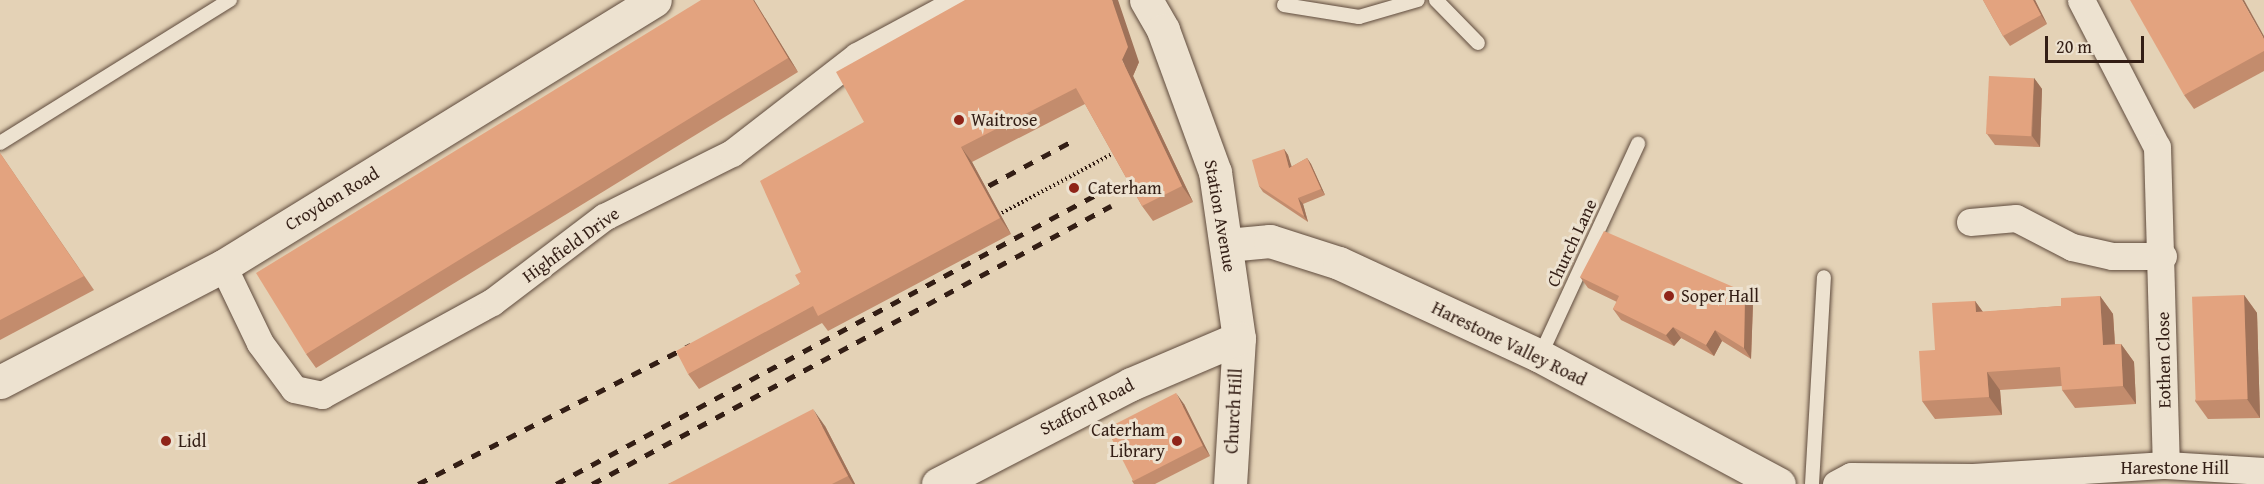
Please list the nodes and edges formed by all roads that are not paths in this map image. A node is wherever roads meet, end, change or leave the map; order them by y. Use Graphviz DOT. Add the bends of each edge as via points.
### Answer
graph roads {
  1 [pos="230,0"];
  2 [pos="655,0"];
  3 [pos="962,0"];
  4 [pos="1146,0"];
  5 [pos="1418,0"];
  6 [pos="1436,0"];
  7 [pos="2080,0"];
  8 [pos="1284,5"];
  9 [pos="1162,15"];
  10 [pos="1478,43"];
  11 [pos="0,143"];
  12 [pos="1638,144"];
  13 [pos="1970,222"];
  14 [pos="1227,245"];
  15 [pos="2163,256"];
  16 [pos="223,266"];
  17 [pos="1824,277"];
  18 [pos="1239,338"];
  19 [pos="1540,357"];
  20 [pos="0,382"];
  21 [pos="2166,465"];
  22 [pos="2264,471"];
  23 [pos="938,484"];
  24 [pos="1230,484"];
  25 [pos="1779,484"];
  26 [pos="1812,484"];
  27 [pos="1836,484"];
  1 -- 11 [label="lane"];
  2 -- 16 [label="main road, Croydon Road"];
  3 -- 16 [label="street, Highfield Drive" via="857,56 732,153 604,217 492,302 322,394 294,389 260,343"];
  4 -- 9 [label="main road, Station Avenue"];
  5 -- 8 [label="lane" via="1359,18"];
  6 -- 10 [label="lane"];
  7 -- 15 [label="street, Eothen Close" via="2157,147"];
  9 -- 14 [label="main road, Station Avenue" via="1215,172"];
  12 -- 19 [label="lane, Church Lane"];
  13 -- 15 [label="street" via="2016,218 2072,247 2112,256"];
  14 -- 18 [label="main road, Station Avenue"];
  14 -- 19 [label="main road, Harestone Valley Road" via="1269,241 1310,252"];
  15 -- 21 [label="street, Eothen Close"];
  16 -- 20 [label="main road, Croydon Road"];
  17 -- 26 [label="lane"];
  18 -- 23 [label="main road, Stafford Road" via="1131,384"];
  18 -- 24 [label="main road, Church Hill"];
  19 -- 25 [label="main road, Harestone Valley Road"];
  21 -- 22 [label="street, Harestone Hill"];
  21 -- 27 [label="street, Harestone Hill" via="1973,477 1851,476"];
}
